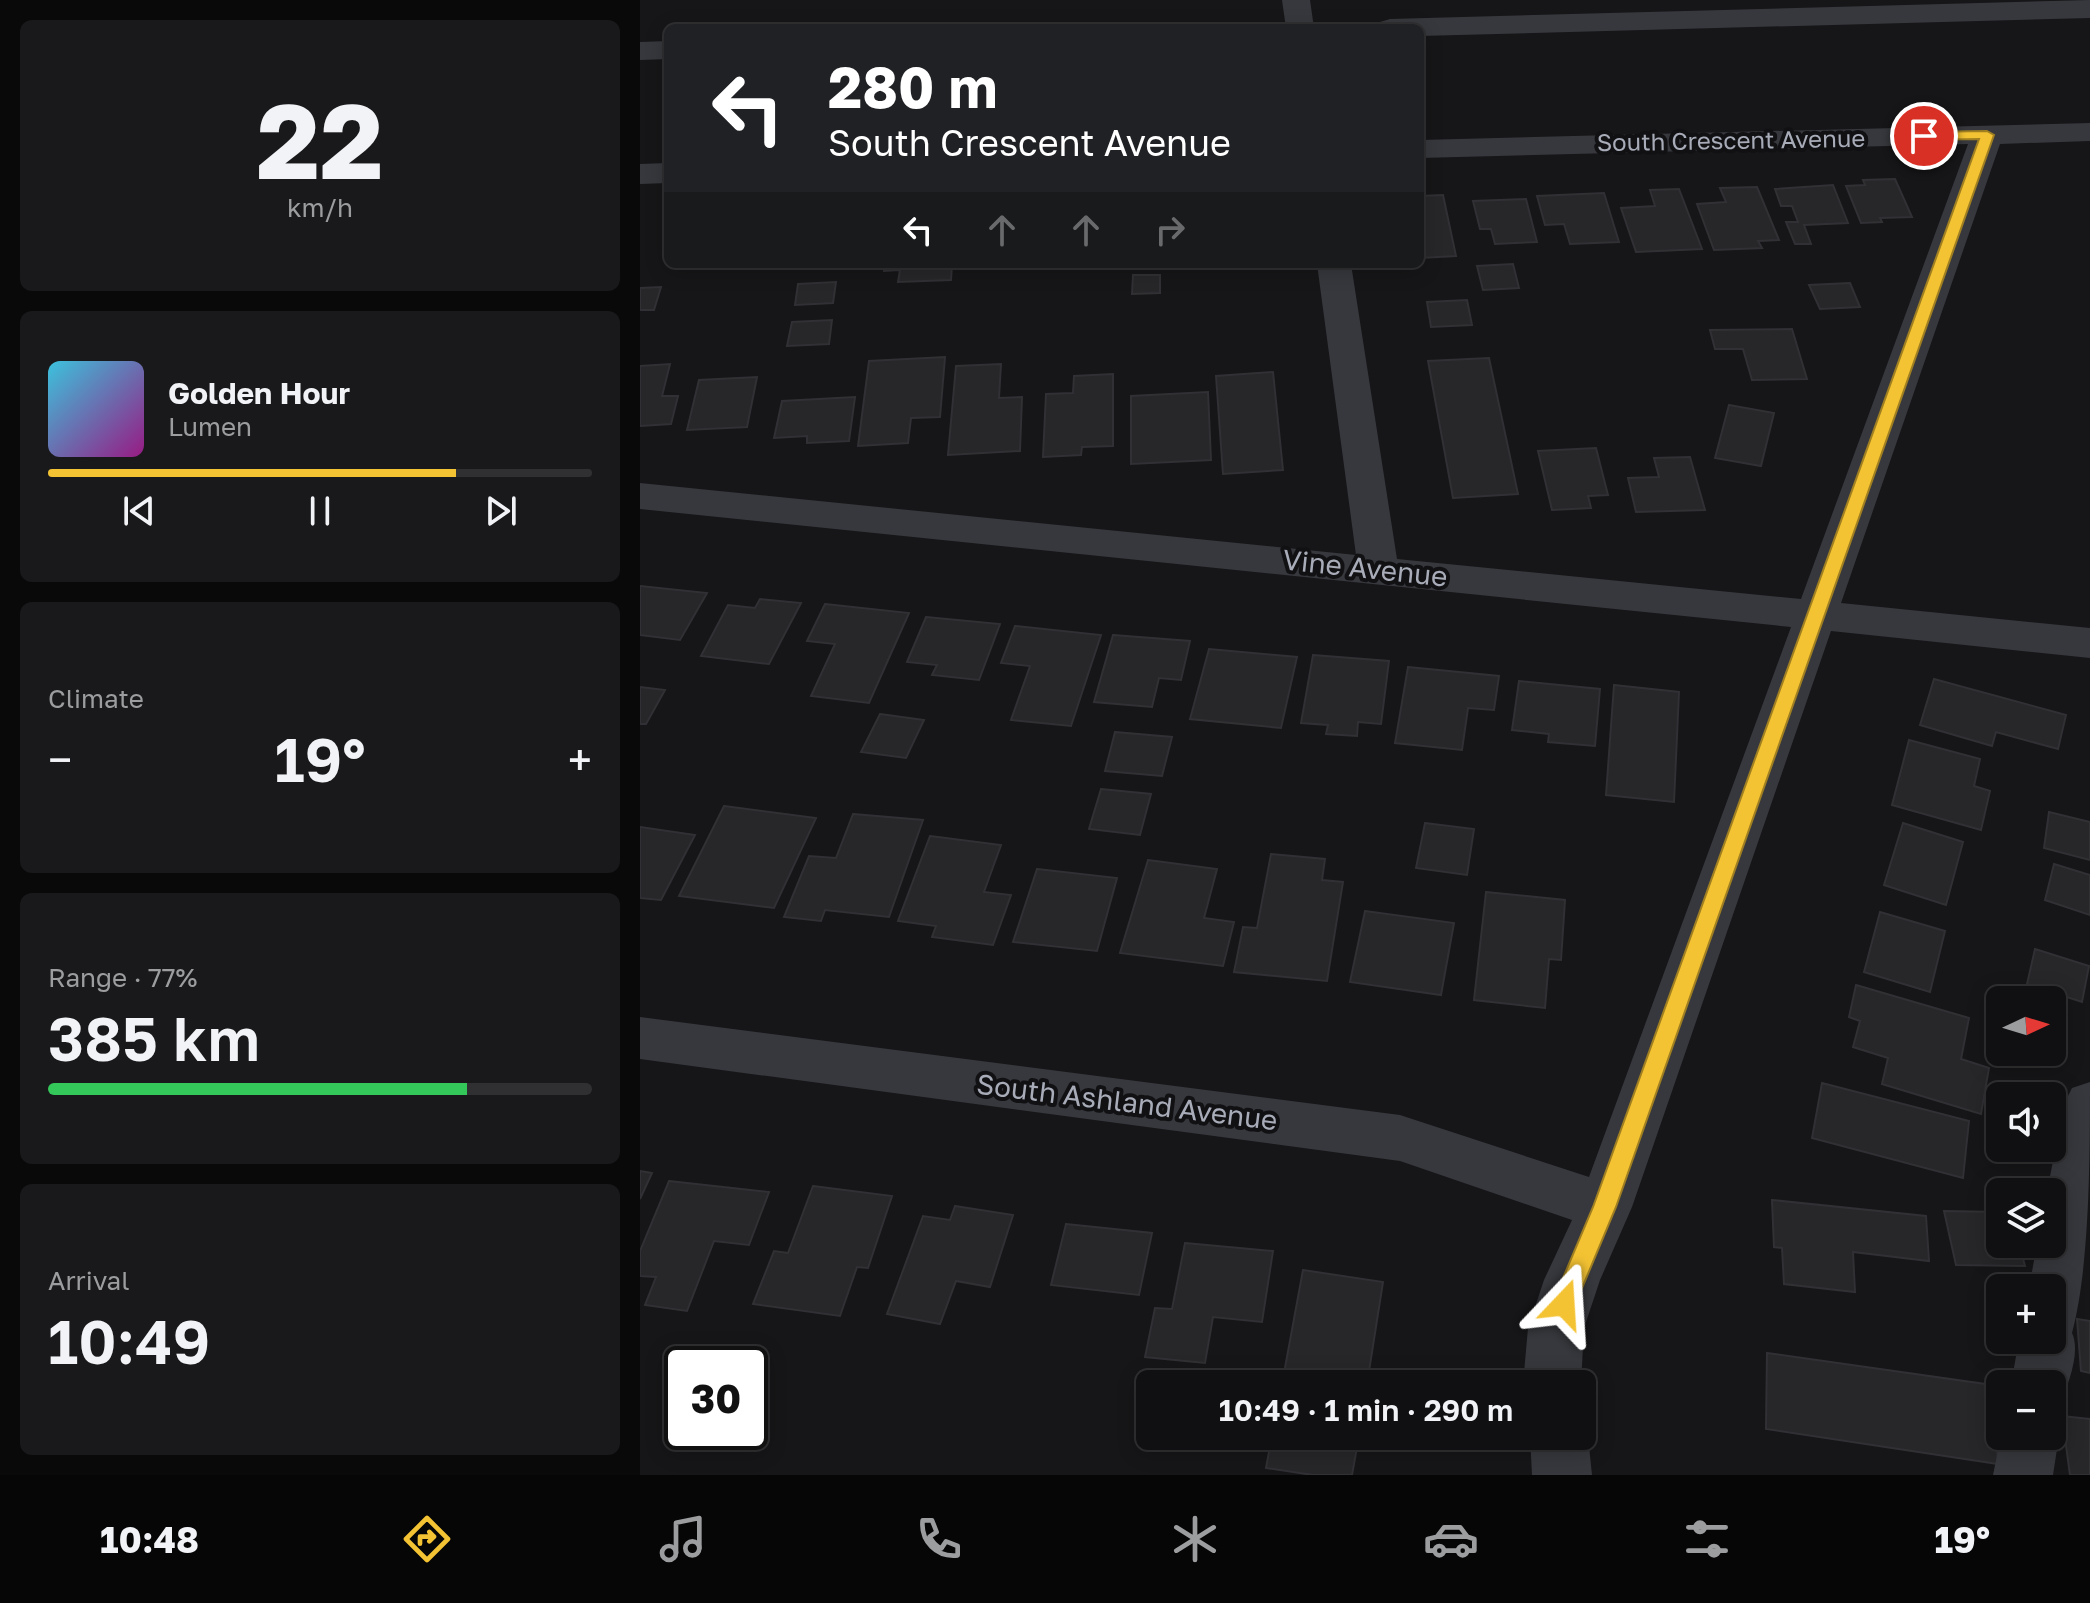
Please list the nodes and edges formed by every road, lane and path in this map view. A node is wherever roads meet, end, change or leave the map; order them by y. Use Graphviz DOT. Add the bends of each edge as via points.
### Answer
graph roads {
  1 [pos="1296,0"];
  2 [pos="2090,9"];
  3 [pos="1299,24"];
  4 [pos="1424,27"];
  5 [pos="664,50"];
  6 [pos="640,51"];
  7 [pos="2090,132"];
  8 [pos="1987,135"];
  9 [pos="1424,149"];
  10 [pos="664,173"];
  11 [pos="640,174"];
  12 [pos="1335,268"];
  13 [pos="640,496"];
  14 [pos="1378,569"];
  15 [pos="1817,615"];
  16 [pos="2090,643"];
  17 [pos="640,1038"];
  18 [pos="2090,1104"];
  19 [pos="1605,1207"];
  20 [pos="2059,1274"];
  21 [pos="1553,1370"];
  22 [pos="1560,1450"];
  23 [pos="2027,1450"];
  24 [pos="1562,1475"];
  25 [pos="2023,1475"];
  1 -- 3 [label="street"];
  2 -- 4 [label="street"];
  5 -- 6 [label="street"];
  7 -- 8 [label="street, South Crescent Avenue"];
  8 -- 9 [label="street, South Crescent Avenue"];
  8 -- 15 [label="street"];
  10 -- 11 [label="street"];
  12 -- 14 [label="street"];
  13 -- 14 [label="street, Vine Avenue"];
  14 -- 15 [label="street, Vine Avenue"];
  15 -- 16 [label="street, Vine Avenue"];
  15 -- 19 [label="street"];
  17 -- 19 [label="street, South Ashland Avenue" via="1400,1138"];
  18 -- 20 [label="street"];
  19 -- 21 [label="street" via="1556,1328"];
  22 -- 24 [label="street"];
  23 -- 25 [label="street"];
}
